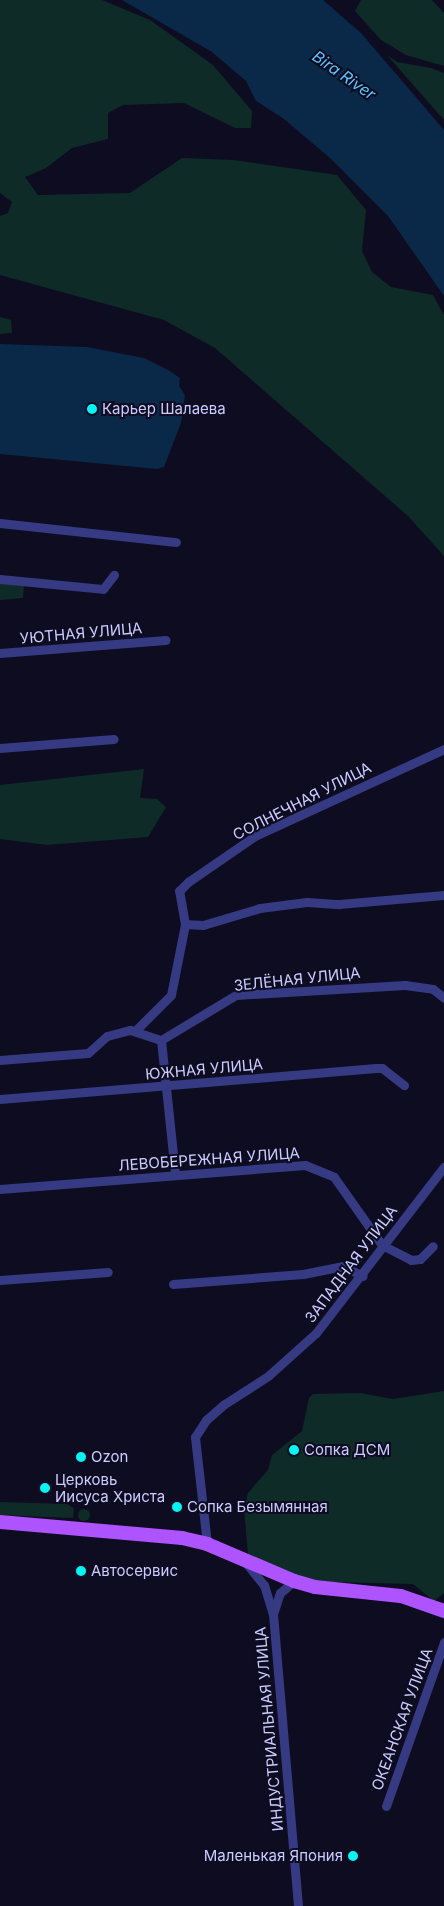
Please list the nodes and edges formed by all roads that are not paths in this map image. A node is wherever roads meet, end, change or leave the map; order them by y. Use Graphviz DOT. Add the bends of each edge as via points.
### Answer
graph roads {
  1 [pos="0,523"];
  2 [pos="176,542"];
  3 [pos="114,575"];
  4 [pos="0,579"];
  5 [pos="165,640"];
  6 [pos="0,653"];
  7 [pos="114,740"];
  8 [pos="0,748"];
  9 [pos="444,749"];
  10 [pos="444,895"];
  11 [pos="185,924"];
  12 [pos="444,998"];
  13 [pos="136,1030"];
  14 [pos="161,1040"];
  15 [pos="0,1060"];
  16 [pos="404,1085"];
  17 [pos="168,1086"];
  18 [pos="0,1099"];
  19 [pos="444,1167"];
  20 [pos="175,1174"];
  21 [pos="0,1189"];
  22 [pos="382,1245"];
  23 [pos="433,1246"];
  24 [pos="108,1272"];
  25 [pos="363,1276"];
  26 [pos="0,1280"];
  27 [pos="173,1284"];
  28 [pos="0,1522"];
  29 [pos="206,1544"];
  30 [pos="243,1559"];
  31 [pos="294,1581"];
  32 [pos="444,1611"];
  33 [pos="273,1614"];
  34 [pos="444,1642"];
  35 [pos="386,1806"];
  36 [pos="298,1906"];
  1 -- 2 [label="street"];
  3 -- 4 [label="street" via="103,589"];
  5 -- 6 [label="street, УЮТНАЯ УЛИЦА"];
  7 -- 8 [label="street"];
  9 -- 11 [label="street, СОЛНЕЧНАЯ УЛИЦА" via="255,836 179,891"];
  10 -- 11 [label="street" via="339,904 307,902 260,908 203,925"];
  11 -- 13 [label="street" via="172,995"];
  12 -- 14 [label="street, ЗЕЛЁНАЯ УЛИЦА" via="433,989 405,985 236,996"];
  13 -- 14 [label="street"];
  13 -- 15 [label="street" via="107,1036 88,1053"];
  14 -- 17 [label="street"];
  16 -- 17 [label="street, ЮЖНАЯ УЛИЦА" via="382,1068 376,1068"];
  17 -- 18 [label="street, ЮЖНАЯ УЛИЦА"];
  17 -- 20 [label="street"];
  19 -- 22 [label="street, ЗАПАДНАЯ УЛИЦА"];
  20 -- 21 [label="street, ЛЕВОБЕРЕЖНАЯ УЛИЦА"];
  20 -- 22 [label="street, ЛЕВОБЕРЕЖНАЯ УЛИЦА" via="281,1164 320,1169 346,1189"];
  22 -- 23 [label="street, ЛЕВОБЕРЕЖНАЯ УЛИЦА" via="411,1260 420,1259"];
  22 -- 25 [label="street, ЗАПАДНАЯ УЛИЦА"];
  24 -- 26 [label="street"];
  25 -- 27 [label="street" via="343,1266 303,1274"];
  25 -- 29 [label="street, ЗАПАДНАЯ УЛИЦА" via="316,1334 268,1376 206,1420 195,1437"];
  28 -- 29 [label="main road" via="182,1538"];
  29 -- 30 [label="main road"];
  30 -- 31 [label="main road"];
  30 -- 33 [label="street, ИНДУСТРИАЛЬНАЯ УЛИЦА" via="264,1585"];
  31 -- 32 [label="main road" via="315,1587 401,1596"];
  31 -- 33 [label="street" via="280,1593"];
  33 -- 36 [label="street, ИНДУСТРИАЛЬНАЯ УЛИЦА"];
  34 -- 35 [label="street, ОКЕАНСКАЯ УЛИЦА"];
}
